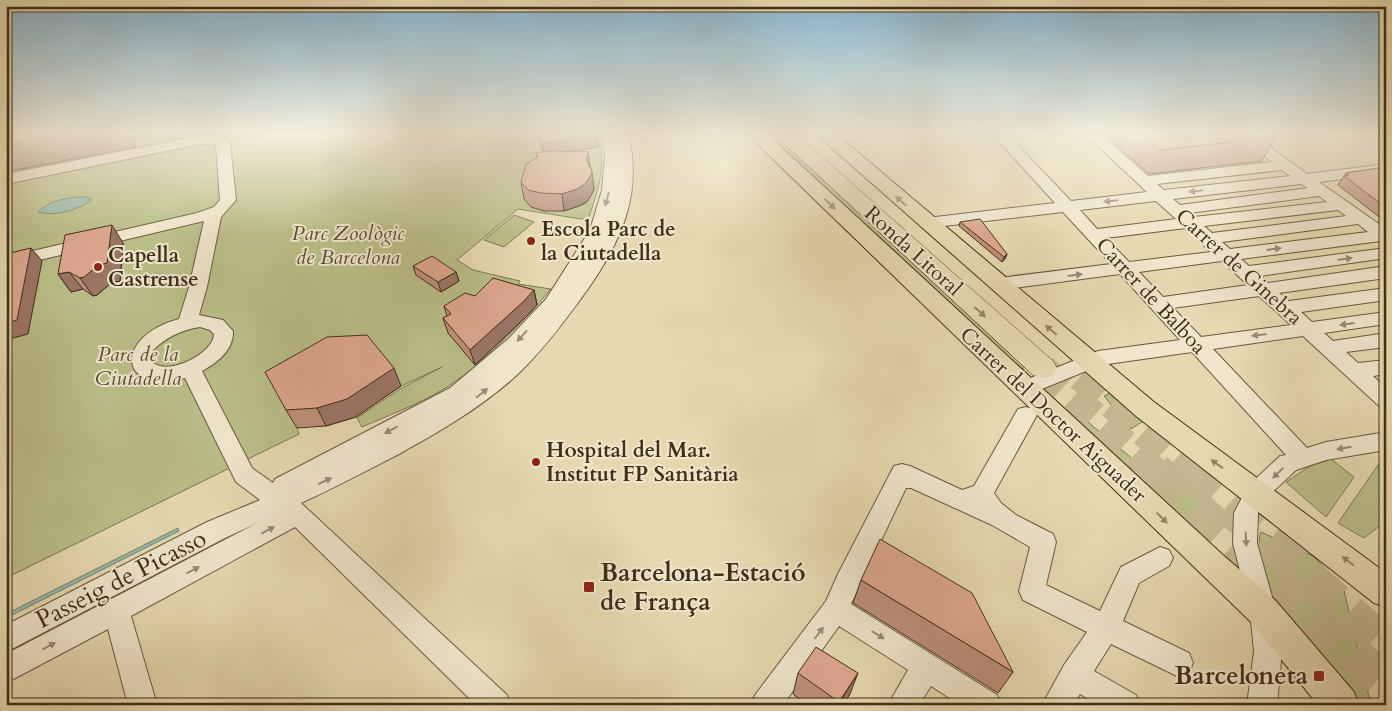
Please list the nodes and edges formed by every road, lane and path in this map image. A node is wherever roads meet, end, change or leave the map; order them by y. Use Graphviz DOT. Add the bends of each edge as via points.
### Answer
graph roads {
  1 [pos="65,167"];
  2 [pos="225,167"];
  3 [pos="611,167"];
  4 [pos="625,167"];
  5 [pos="796,167"];
  6 [pos="820,167"];
  7 [pos="843,167"];
  8 [pos="854,167"];
  9 [pos="1031,167"];
  10 [pos="1129,167"];
  11 [pos="1267,167"];
  12 [pos="1289,167"];
  13 [pos="1386,170"];
  14 [pos="6,179"];
  15 [pos="1305,179"];
  16 [pos="1144,181"];
  17 [pos="1322,191"];
  18 [pos="1160,195"];
  19 [pos="1342,205"];
  20 [pos="1068,206"];
  21 [pos="1175,210"];
  22 [pos="216,212"];
  23 [pos="1361,219"];
  24 [pos="927,223"];
  25 [pos="1191,224"];
  26 [pos="1094,234"];
  27 [pos="1385,236"];
  28 [pos="1208,239"];
  29 [pos="1386,253"];
  30 [pos="1226,255"];
  31 [pos="6,263"];
  32 [pos="1126,269"];
  33 [pos="1245,272"];
  34 [pos="1386,272"];
  35 [pos="999,284"];
  36 [pos="1264,290"];
  37 [pos="1386,294"];
  38 [pos="1158,304"];
  39 [pos="1285,308"];
  40 [pos="1386,318"];
  41 [pos="187,323"];
  42 [pos="1308,329"];
  43 [pos="1386,340"];
  44 [pos="1195,344"];
  45 [pos="1329,348"];
  46 [pos="1386,367"];
  47 [pos="191,369"];
  48 [pos="1354,371"];
  49 [pos="1049,379"];
  50 [pos="1386,400"];
  51 [pos="1386,441"];
  52 [pos="1303,458"];
  53 [pos="1256,493"];
  54 [pos="970,495"];
  55 [pos="282,502"];
  56 [pos="1160,558"];
  57 [pos="1386,592"];
  58 [pos="836,609"];
  59 [pos="116,611"];
  60 [pos="1263,611"];
  61 [pos="6,625"];
  62 [pos="1107,626"];
  63 [pos="6,639"];
  64 [pos="1180,663"];
  65 [pos="927,666"];
  66 [pos="6,669"];
  67 [pos="1074,675"];
  68 [pos="774,701"];
  69 [pos="144,705"];
  70 [pos="497,705"];
  71 [pos="902,705"];
  72 [pos="987,705"];
  73 [pos="1056,705"];
  74 [pos="1126,705"];
  75 [pos="1262,705"];
  76 [pos="1341,705"];
  1 -- 14 [label="street"];
  2 -- 22 [label="street" via="228,200"];
  3 -- 55 [label="street, one-way" via="610,190 598,230 553,303 515,344 457,394 328,464"];
  55 -- 4 [label="street, one-way" via="442,420 496,381 542,336 596,264 615,227 626,185"];
  5 -- 49 [label="main road, Carrer del Doctor Aiguader, one-way"];
  6 -- 49 [label="highway, Ronda Litoral, one-way"];
  7 -- 49 [label="highway, Ronda Litoral"];
  24 -- 8 [label="main road, Carrer del Doctor Aiguader, one-way"];
  9 -- 20 [label="street, Carrer de Balboa"];
  10 -- 16 [label="street, Carrer de Ginebra"];
  11 -- 16 [label="street"];
  12 -- 15 [label="street"];
  13 -- 15 [label="street"];
  15 -- 17 [label="street"];
  15 -- 18 [label="street, one-way"];
  16 -- 18 [label="street, Carrer de Ginebra"];
  17 -- 19 [label="street"];
  17 -- 21 [label="street"];
  18 -- 20 [label="street, one-way"];
  18 -- 21 [label="street, Carrer de Ginebra"];
  19 -- 23 [label="street"];
  19 -- 25 [label="street"];
  20 -- 24 [label="street"];
  20 -- 26 [label="street, Carrer de Balboa"];
  21 -- 25 [label="street, Carrer de Ginebra"];
  22 -- 31 [label="street"];
  22 -- 41 [label="street"];
  23 -- 27 [label="street"];
  23 -- 28 [label="street"];
  24 -- 35 [label="main road, Carrer del Doctor Aiguader"];
  25 -- 26 [label="street"];
  25 -- 28 [label="street, Carrer de Ginebra"];
  26 -- 32 [label="street, Carrer de Balboa"];
  30 -- 27 [label="street, one-way"];
  28 -- 30 [label="street, Carrer de Ginebra"];
  33 -- 29 [label="street, one-way"];
  30 -- 32 [label="street"];
  30 -- 33 [label="street, Carrer de Ginebra"];
  35 -- 32 [label="street, one-way"];
  32 -- 38 [label="street, Carrer de Balboa"];
  33 -- 36 [label="street, Carrer de Ginebra"];
  34 -- 36 [label="street"];
  49 -- 35 [label="main road, Carrer del Doctor Aiguader, one-way"];
  36 -- 38 [label="street"];
  36 -- 39 [label="street, Carrer de Ginebra"];
  37 -- 39 [label="street"];
  38 -- 44 [label="street, Carrer de Balboa"];
  39 -- 42 [label="street, Carrer de Ginebra"];
  40 -- 42 [label="street, one-way"];
  41 -- 47 [label="street" via="200,321 218,326 224,339 214,355"];
  41 -- 47 [label="street" via="152,339 141,356 141,363 145,369 164,375"];
  42 -- 44 [label="street, one-way"];
  42 -- 45 [label="street, Carrer de Ginebra"];
  43 -- 45 [label="street"];
  44 -- 49 [label="street" via="1098,358"];
  44 -- 52 [label="street, Carrer de Balboa"];
  45 -- 48 [label="street, Carrer de Ginebra"];
  46 -- 48 [label="street"];
  47 -- 55 [label="street" via="244,475"];
  48 -- 50 [label="street, Carrer de Ginebra"];
  53 -- 49 [label="main road, Carrer del Doctor Aiguader, one-way" via="1160,421"];
  49 -- 54 [label="street"];
  49 -- 60 [label="main road, Carrer del Doctor Aiguader, one-way" via="1213,566"];
  51 -- 52 [label="street, one-way"];
  52 -- 53 [label="street, one-way" via="1288,463"];
  57 -- 53 [label="main road, Carrer del Doctor Aiguader, one-way"];
  53 -- 60 [label="street, one-way" via="1246,513 1245,543"];
  54 -- 58 [label="street" via="900,477"];
  54 -- 62 [label="street" via="999,517 1044,542 1032,591"];
  59 -- 55 [label="street, one-way"];
  55 -- 61 [label="street"];
  55 -- 63 [label="street, Passeig de Picasso" via="236,521"];
  55 -- 70 [label="street"];
  56 -- 62 [label="street" via="1130,576"];
  58 -- 65 [label="street, one-way"];
  68 -- 58 [label="street, one-way"];
  66 -- 59 [label="street, one-way"];
  59 -- 69 [label="street"];
  60 -- 75 [label="street" via="1268,651"];
  60 -- 76 [label="main road, Carrer del Doctor Aiguader"];
  62 -- 64 [label="street"];
  62 -- 67 [label="street"];
  65 -- 71 [label="street"];
  65 -- 72 [label="street"];
  67 -- 73 [label="street"];
  67 -- 74 [label="street"];
}
